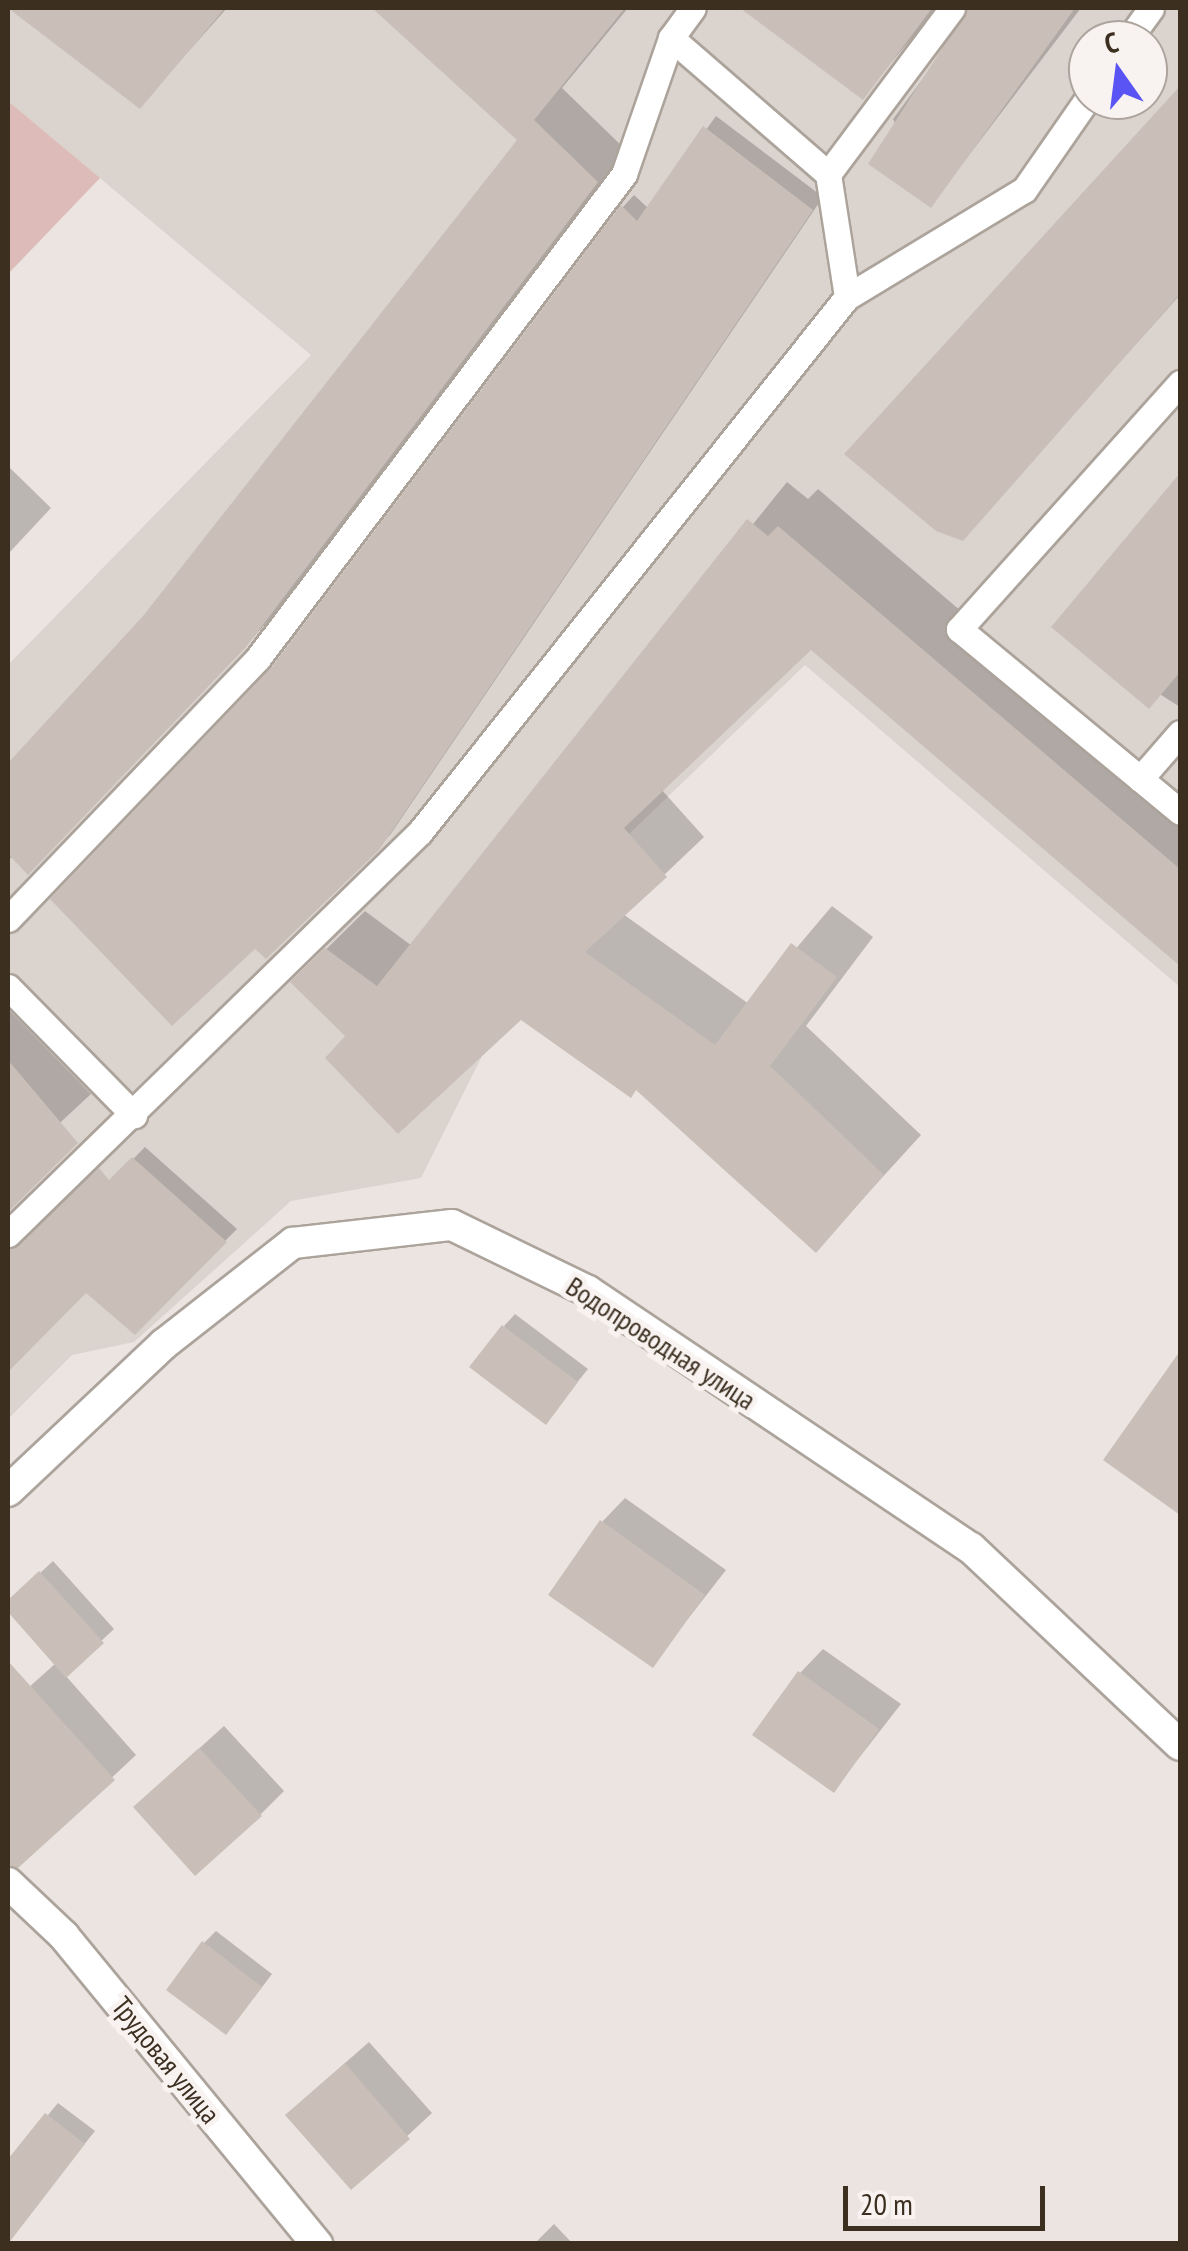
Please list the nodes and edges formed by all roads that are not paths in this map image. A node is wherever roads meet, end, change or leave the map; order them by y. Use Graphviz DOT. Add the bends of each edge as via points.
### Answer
graph roads {
  1 [pos="693,8"];
  2 [pos="952,8"];
  3 [pos="671,38"];
  4 [pos="1073,120"];
  5 [pos="828,174"];
  6 [pos="847,297"];
  7 [pos="1180,383"];
  8 [pos="1180,733"];
  9 [pos="1140,778"];
  10 [pos="1180,812"];
  11 [pos="8,918"];
  12 [pos="8,987"];
  13 [pos="134,1115"];
  14 [pos="8,1234"];
  15 [pos="8,1491"];
  16 [pos="1180,1745"];
  17 [pos="8,1883"];
  18 [pos="316,2244"];
  1 -- 3 [label="lane"];
  2 -- 5 [label="lane"];
  3 -- 5 [label="lane"];
  3 -- 11 [label="lane" via="624,174 258,658"];
  4 -- 6 [label="lane" via="1024,190"];
  5 -- 6 [label="lane"];
  6 -- 13 [label="lane" via="420,832"];
  7 -- 9 [label="lane" via="959,629"];
  8 -- 9 [label="lane"];
  9 -- 10 [label="lane"];
  12 -- 13 [label="lane"];
  13 -- 14 [label="lane"];
  15 -- 16 [label="street, Водопроводная улица" via="164,1344 293,1243 452,1224 588,1292 971,1548"];
  17 -- 18 [label="street, Трудовая улица" via="64,1936"];
}
